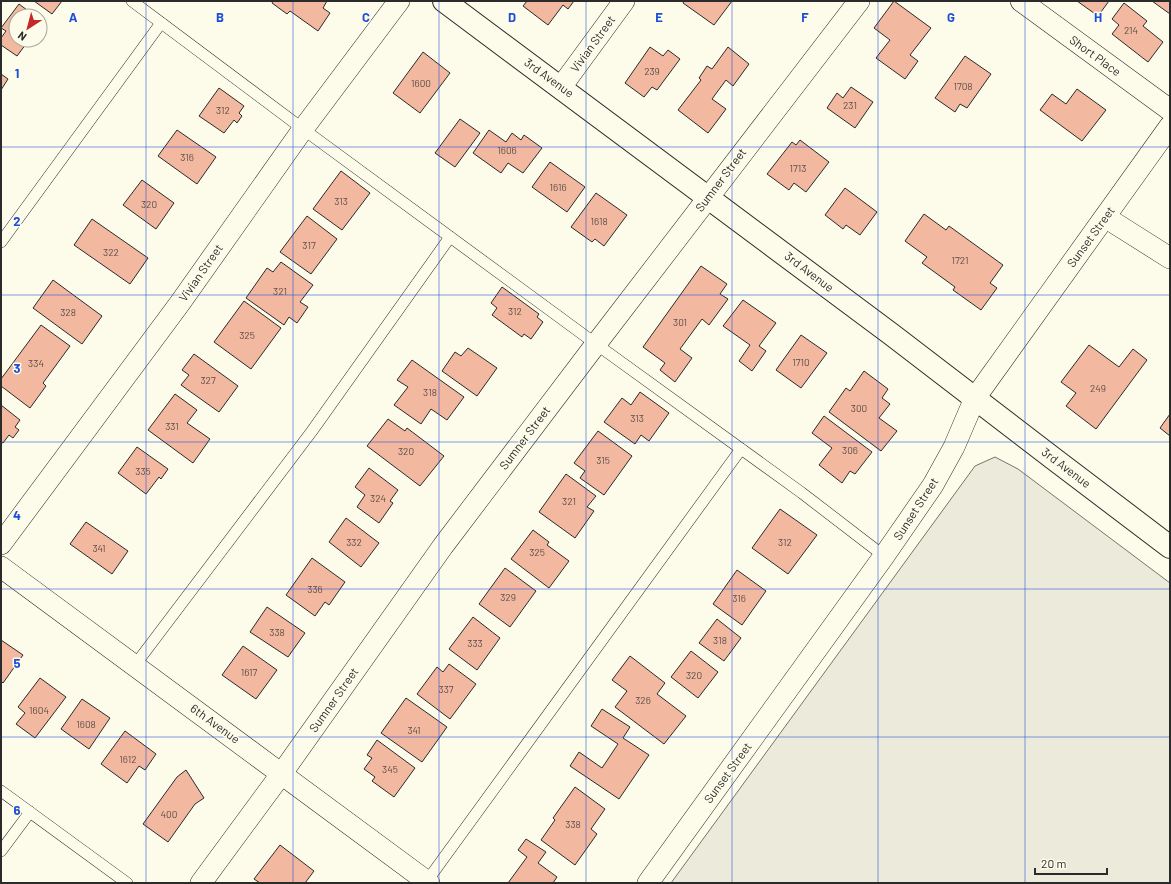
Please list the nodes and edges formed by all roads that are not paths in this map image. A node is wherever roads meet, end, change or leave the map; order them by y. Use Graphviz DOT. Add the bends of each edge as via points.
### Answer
graph roads {
  1 [pos="132,1"];
  2 [pos="399,1"];
  3 [pos="444,1"];
  4 [pos="624,1"];
  5 [pos="859,1"];
  6 [pos="1021,1"];
  7 [pos="162,23"];
  8 [pos="561,87"];
  9 [pos="1170,110"];
  10 [pos="1170,126"];
  11 [pos="302,130"];
  12 [pos="709,197"];
  13 [pos="1105,217"];
  14 [pos="450,237"];
  15 [pos="1,242"];
  16 [pos="1170,258"];
  17 [pos="596,344"];
  18 [pos="975,398"];
  19 [pos="741,449"];
  20 [pos="1,544"];
  21 [pos="1170,547"];
  22 [pos="884,556"];
  23 [pos="1,567"];
  24 [pos="135,665"];
  25 [pos="282,773"];
  26 [pos="1,791"];
  27 [pos="30,812"];
  28 [pos="1,851"];
  29 [pos="428,882"];
  30 [pos="127,883"];
  31 [pos="201,883"];
  32 [pos="648,883"];
  1 -- 7 [label="lane"];
  2 -- 11 [label="street, Vivian Street"];
  3 -- 8 [label="street, 3rd Avenue"];
  4 -- 8 [label="street, Vivian Street"];
  5 -- 12 [label="street, Sumner Street"];
  6 -- 9 [label="street, Short Place"];
  7 -- 11 [label="lane"];
  7 -- 15 [label="lane"];
  8 -- 12 [label="street, 3rd Avenue"];
  10 -- 13 [label="street, Sunset Street"];
  11 -- 14 [label="lane"];
  11 -- 20 [label="street, Vivian Street" via="180,303"];
  12 -- 17 [label="street, Sumner Street"];
  12 -- 18 [label="street, 3rd Avenue"];
  13 -- 16 [label="street"];
  13 -- 18 [label="street, Sunset Street"];
  14 -- 17 [label="lane"];
  14 -- 24 [label="lane" via="312,432"];
  17 -- 19 [label="lane"];
  17 -- 25 [label="street, Sumner Street" via="443,546"];
  18 -- 21 [label="street, 3rd Avenue"];
  18 -- 22 [label="street, Sunset Street" via="954,447 933,485"];
  19 -- 22 [label="lane"];
  19 -- 29 [label="lane"];
  22 -- 32 [label="street, Sunset Street"];
  23 -- 24 [label="street, 6th Avenue"];
  24 -- 25 [label="street, 6th Avenue"];
  25 -- 29 [label="street, 6th Avenue"];
  25 -- 31 [label="street, Sumner Street"];
  26 -- 27 [label="lane"];
  27 -- 28 [label="lane"];
  27 -- 30 [label="lane"];
}
